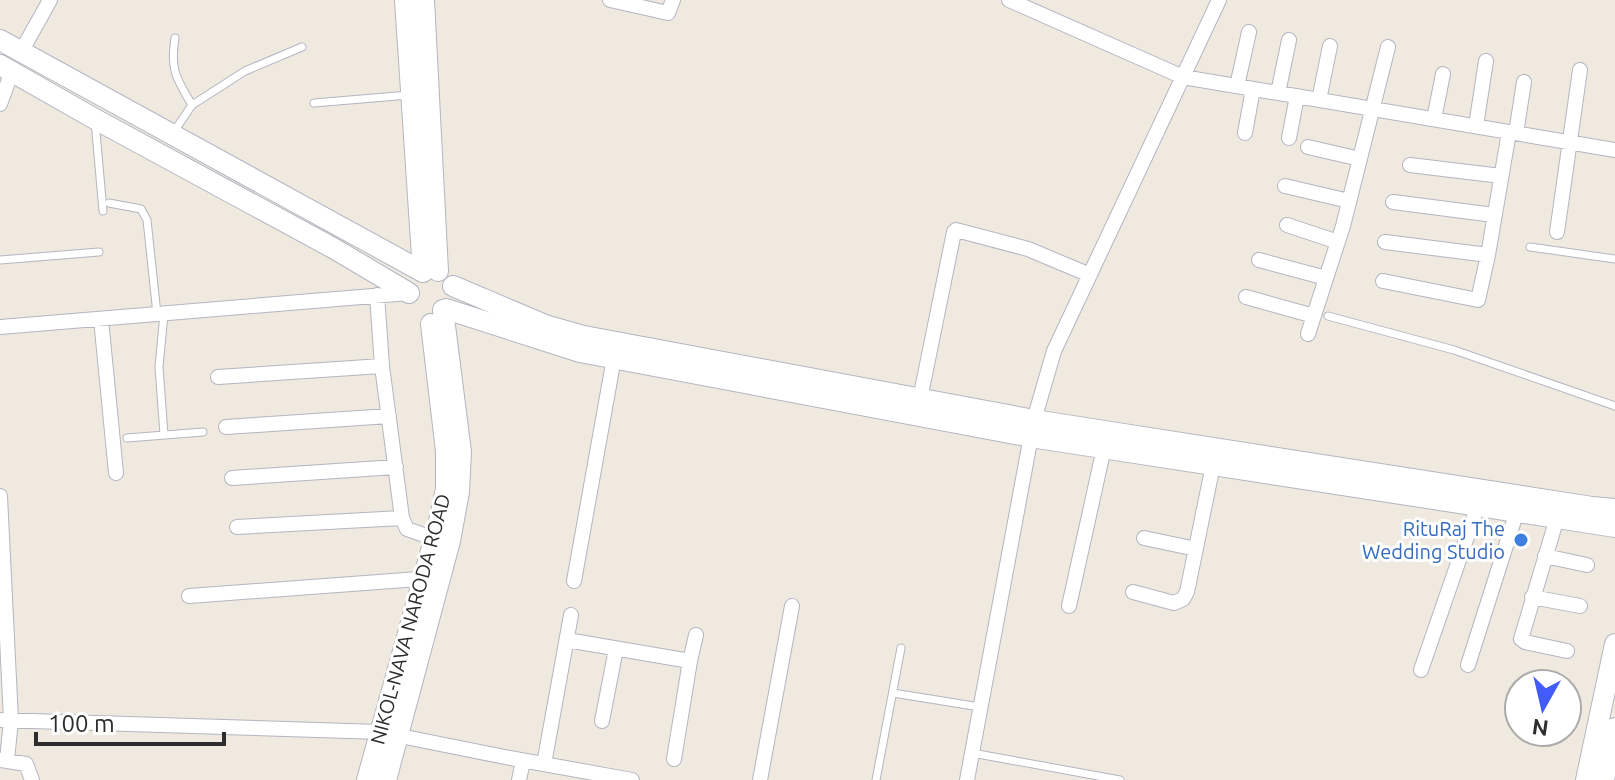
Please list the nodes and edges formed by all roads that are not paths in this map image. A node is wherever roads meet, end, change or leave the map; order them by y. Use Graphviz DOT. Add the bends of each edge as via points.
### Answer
graph roads {
  1 [pos="50,0"];
  2 [pos="405,0"];
  3 [pos="424,0"];
  4 [pos="610,0"];
  5 [pos="673,0"];
  6 [pos="1009,0"];
  7 [pos="1219,0"];
  8 [pos="1249,32"];
  9 [pos="175,38"];
  10 [pos="0,40"];
  11 [pos="1289,40"];
  12 [pos="1330,46"];
  13 [pos="302,47"];
  14 [pos="1388,47"];
  15 [pos="21,52"];
  16 [pos="1486,61"];
  17 [pos="6,68"];
  18 [pos="1580,70"];
  19 [pos="1443,74"];
  20 [pos="1183,77"];
  21 [pos="1524,82"];
  22 [pos="1237,86"];
  23 [pos="1253,89"];
  24 [pos="1278,93"];
  25 [pos="411,95"];
  26 [pos="1297,96"];
  27 [pos="1319,100"];
  28 [pos="314,103"];
  29 [pos="0,104"];
  30 [pos="192,105"];
  31 [pos="1373,109"];
  32 [pos="95,119"];
  33 [pos="1434,119"];
  34 [pos="1476,126"];
  35 [pos="1245,133"];
  36 [pos="1512,133"];
  37 [pos="172,135"];
  38 [pos="1289,138"];
  39 [pos="1570,142"];
  40 [pos="1308,147"];
  41 [pos="1615,150"];
  42 [pos="1360,159"];
  43 [pos="1410,165"];
  44 [pos="1501,176"];
  45 [pos="1285,186"];
  46 [pos="1349,201"];
  47 [pos="1393,202"];
  48 [pos="1494,215"];
  49 [pos="1287,225"];
  50 [pos="1557,232"];
  51 [pos="1338,242"];
  52 [pos="1385,242"];
  53 [pos="1530,247"];
  54 [pos="99,252"];
  55 [pos="1488,255"];
  56 [pos="1615,259"];
  57 [pos="0,260"];
  58 [pos="1259,260"];
  59 [pos="430,271"];
  60 [pos="1090,275"];
  61 [pos="1326,278"];
  62 [pos="1383,281"];
  63 [pos="453,286"];
  64 [pos="409,293"];
  65 [pos="377,295"];
  66 [pos="1246,297"];
  67 [pos="440,311"];
  68 [pos="160,314"];
  69 [pos="1321,316"];
  70 [pos="101,319"];
  71 [pos="0,327"];
  72 [pos="1308,334"];
  73 [pos="614,358"];
  74 [pos="382,366"];
  75 [pos="218,377"];
  76 [pos="920,399"];
  77 [pos="1615,406"];
  78 [pos="389,416"];
  79 [pos="226,427"];
  80 [pos="1033,428"];
  81 [pos="203,432"];
  82 [pos="164,435"];
  83 [pos="127,438"];
  84 [pos="1104,448"];
  85 [pos="1213,465"];
  86 [pos="396,467"];
  87 [pos="116,473"];
  88 [pos="232,478"];
  89 [pos="0,496"];
  90 [pos="1478,505"];
  91 [pos="1615,509"];
  92 [pos="1517,511"];
  93 [pos="402,518"];
  94 [pos="1557,518"];
  95 [pos="237,527"];
  96 [pos="1615,527"];
  97 [pos="1144,538"];
  98 [pos="435,539"];
  99 [pos="1196,549"];
  100 [pos="1545,556"];
  101 [pos="1587,565"];
  102 [pos="432,578"];
  103 [pos="574,581"];
  104 [pos="1133,592"];
  105 [pos="189,596"];
  106 [pos="1532,597"];
  107 [pos="792,606"];
  108 [pos="1069,606"];
  109 [pos="1580,606"];
  110 [pos="571,615"];
  111 [pos="696,635"];
  112 [pos="567,640"];
  113 [pos="1615,644"];
  114 [pos="901,648"];
  115 [pos="616,649"];
  116 [pos="1567,651"];
  117 [pos="690,661"];
  118 [pos="1468,665"];
  119 [pos="1421,670"];
  120 [pos="893,693"];
  121 [pos="980,707"];
  122 [pos="5,720"];
  123 [pos="602,721"];
  124 [pos="1615,728"];
  125 [pos="389,734"];
  126 [pos="972,753"];
  127 [pos="674,759"];
  128 [pos="4,760"];
  129 [pos="523,761"];
  130 [pos="544,764"];
  131 [pos="32,780"];
  132 [pos="367,780"];
  133 [pos="386,780"];
  134 [pos="519,780"];
  135 [pos="632,780"];
  136 [pos="760,780"];
  137 [pos="876,780"];
  138 [pos="967,780"];
  139 [pos="1120,780"];
  140 [pos="1586,780"];
  141 [pos="1604,780"];
  1 -- 15 [label="street"];
  2 -- 25 [label="street"];
  3 -- 59 [label="street"];
  4 -- 5 [label="street" via="668,13"];
  6 -- 20 [label="street"];
  7 -- 20 [label="street"];
  8 -- 22 [label="street"];
  9 -- 30 [label="lane" via="177,80"];
  10 -- 15 [label="street"];
  11 -- 24 [label="street"];
  12 -- 27 [label="street"];
  13 -- 30 [label="lane" via="245,71"];
  14 -- 31 [label="street"];
  15 -- 37 [label="street"];
  16 -- 34 [label="street"];
  17 -- 29 [label="street"];
  17 -- 32 [label="street"];
  18 -- 39 [label="street"];
  19 -- 33 [label="street"];
  20 -- 22 [label="street"];
  20 -- 60 [label="street"];
  21 -- 36 [label="street"];
  22 -- 23 [label="street"];
  23 -- 24 [label="street"];
  23 -- 35 [label="street"];
  24 -- 26 [label="street"];
  25 -- 28 [label="lane"];
  25 -- 59 [label="street"];
  26 -- 27 [label="street"];
  26 -- 38 [label="street"];
  27 -- 31 [label="street"];
  30 -- 37 [label="lane"];
  31 -- 33 [label="street"];
  31 -- 42 [label="street"];
  32 -- 64 [label="street"];
  32 -- 68 [label="lane" via="106,207 141,209 147,220"];
  33 -- 34 [label="street"];
  34 -- 36 [label="street"];
  36 -- 39 [label="street"];
  36 -- 44 [label="street"];
  37 -- 59 [label="street"];
  39 -- 41 [label="street"];
  39 -- 50 [label="street"];
  40 -- 42 [label="street"];
  42 -- 46 [label="street"];
  43 -- 44 [label="street"];
  44 -- 48 [label="street"];
  45 -- 46 [label="street"];
  46 -- 51 [label="street"];
  47 -- 48 [label="street"];
  48 -- 55 [label="street"];
  49 -- 51 [label="street"];
  51 -- 61 [label="street"];
  52 -- 55 [label="street"];
  53 -- 56 [label="lane"];
  54 -- 57 [label="lane"];
  55 -- 62 [label="street" via="1478,300"];
  58 -- 61 [label="street"];
  59 -- 63 [label="street"];
  59 -- 64 [label="street" via="416,276"];
  60 -- 76 [label="street" via="1028,249 956,230"];
  60 -- 80 [label="street" via="1054,351"];
  61 -- 69 [label="street"];
  63 -- 67 [label="street" via="451,303"];
  63 -- 76 [label="street" via="584,336"];
  64 -- 65 [label="street"];
  64 -- 67 [label="street" via="415,307 425,313"];
  65 -- 68 [label="street"];
  65 -- 74 [label="street"];
  66 -- 69 [label="street"];
  67 -- 73 [label="street"];
  67 -- 98 [label="street, NIKOL-NAVA NARODA ROAD" via="436,375 446,489"];
  67 -- 102 [label="street" via="461,452 450,541"];
  68 -- 70 [label="street"];
  68 -- 82 [label="lane"];
  69 -- 72 [label="street"];
  69 -- 77 [label="lane" via="1454,350"];
  70 -- 71 [label="street"];
  70 -- 87 [label="street"];
  73 -- 80 [label="street"];
  73 -- 103 [label="street"];
  74 -- 75 [label="street"];
  74 -- 78 [label="street"];
  76 -- 80 [label="street"];
  78 -- 79 [label="street"];
  78 -- 86 [label="street"];
  80 -- 84 [label="street"];
  80 -- 91 [label="street"];
  80 -- 121 [label="street"];
  81 -- 82 [label="lane"];
  82 -- 83 [label="lane"];
  84 -- 85 [label="street"];
  84 -- 108 [label="street"];
  85 -- 90 [label="street"];
  85 -- 99 [label="street"];
  86 -- 88 [label="street"];
  86 -- 93 [label="street"];
  89 -- 122 [label="street"];
  90 -- 92 [label="street"];
  90 -- 119 [label="street"];
  92 -- 94 [label="street"];
  92 -- 118 [label="street"];
  93 -- 95 [label="street"];
  93 -- 98 [label="street" via="407,529"];
  94 -- 96 [label="street"];
  94 -- 100 [label="street"];
  97 -- 99 [label="street"];
  98 -- 102 [label="street, NIKOL-NAVA NARODA ROAD"];
  99 -- 104 [label="street" via="1183,599 1174,603"];
  100 -- 101 [label="street"];
  100 -- 106 [label="street"];
  102 -- 105 [label="street"];
  102 -- 125 [label="street, NIKOL-NAVA NARODA ROAD"];
  106 -- 109 [label="street"];
  106 -- 116 [label="street" via="1521,639"];
  107 -- 136 [label="street"];
  110 -- 112 [label="street"];
  111 -- 117 [label="street"];
  112 -- 115 [label="street"];
  112 -- 130 [label="street"];
  113 -- 140 [label="street"];
  114 -- 120 [label="lane"];
  115 -- 117 [label="street"];
  115 -- 123 [label="street"];
  117 -- 127 [label="street"];
  120 -- 121 [label="lane"];
  120 -- 137 [label="lane"];
  121 -- 126 [label="street"];
  122 -- 125 [label="street"];
  122 -- 128 [label="street"];
  124 -- 141 [label="street"];
  125 -- 129 [label="street"];
  125 -- 132 [label="street, NIKOL-NAVA NARODA ROAD"];
  125 -- 133 [label="street"];
  126 -- 138 [label="street"];
  126 -- 139 [label="lane"];
  128 -- 131 [label="street" via="26,764"];
  129 -- 130 [label="street"];
  129 -- 134 [label="street"];
  130 -- 135 [label="street"];
}
